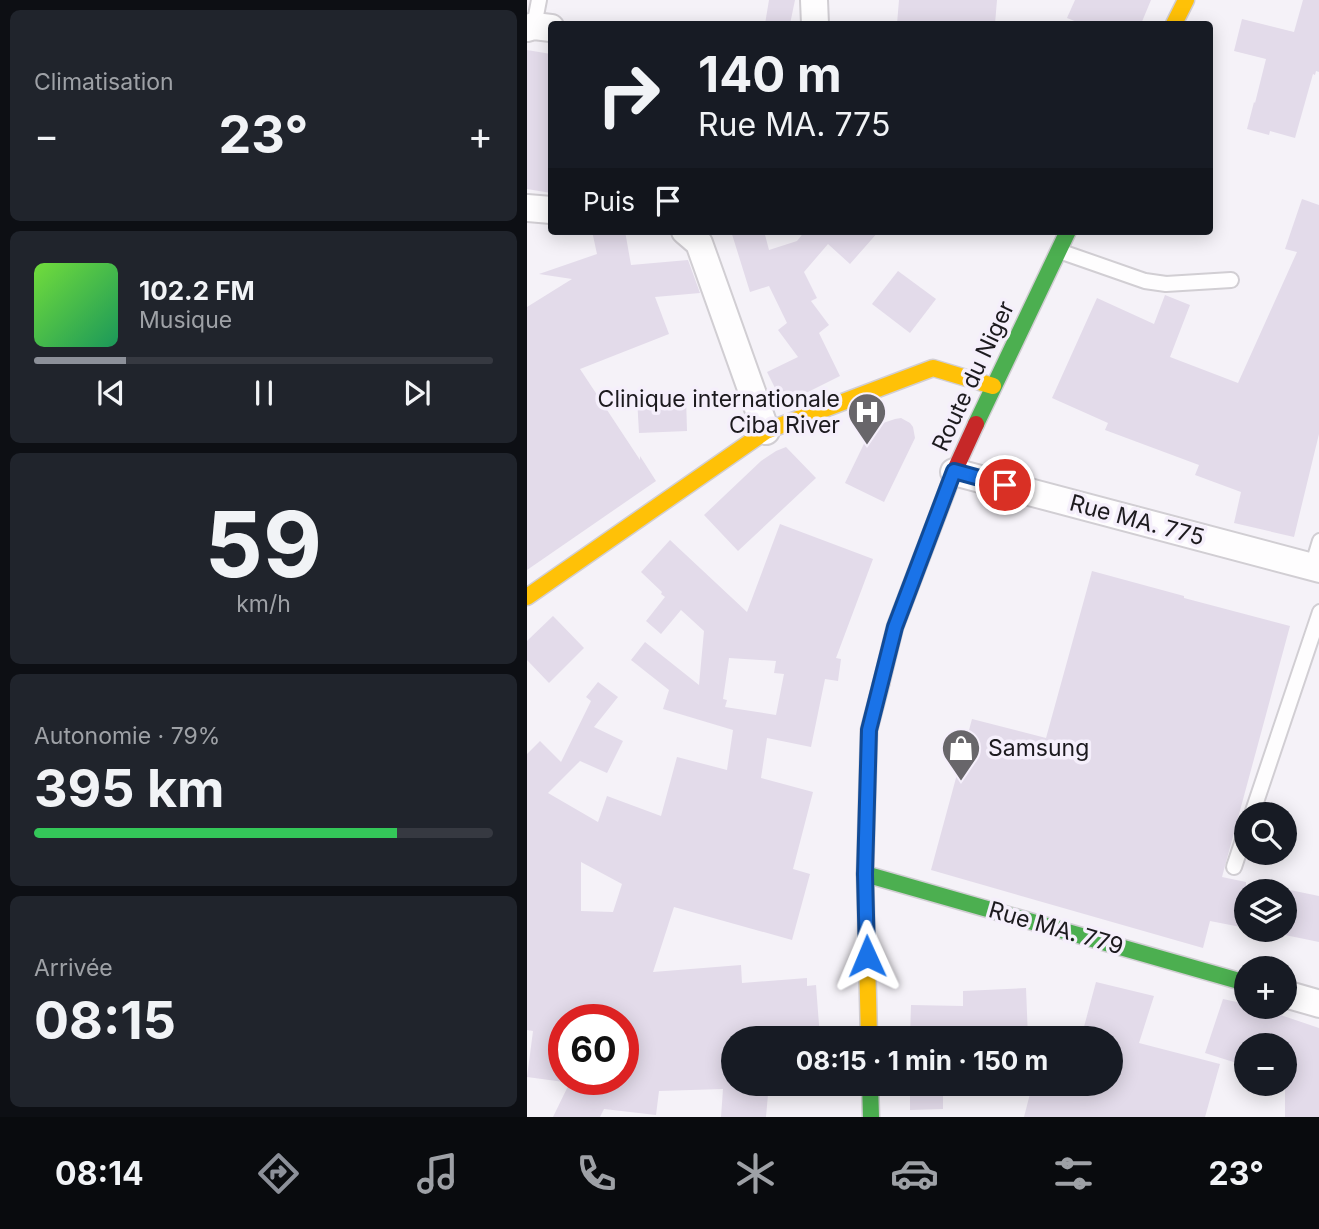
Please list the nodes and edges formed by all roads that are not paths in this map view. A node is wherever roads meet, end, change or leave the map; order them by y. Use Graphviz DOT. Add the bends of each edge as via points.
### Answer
graph roads {
  1 [pos="539,0"];
  2 [pos="814,0"];
  3 [pos="1186,0"];
  4 [pos="815,21"];
  5 [pos="1176,21"];
  6 [pos="537,27"];
  7 [pos="527,208"];
  8 [pos="548,210"];
  9 [pos="690,235"];
  10 [pos="1066,235"];
  11 [pos="1057,251"];
  12 [pos="1231,280"];
  13 [pos="993,386"];
  14 [pos="767,431"];
  15 [pos="954,471"];
  16 [pos="1319,541"];
  17 [pos="1316,568"];
  18 [pos="527,597"];
  19 [pos="1319,612"];
  20 [pos="1256,802"];
  21 [pos="865,874"];
  22 [pos="1234,980"];
  23 [pos="1297,998"];
  24 [pos="1319,1004"];
  25 [pos="869,1026"];
  26 [pos="871,1096"];
  27 [pos="871,1117"];
  1 -- 6 [label="lane"];
  2 -- 4 [label="street"];
  3 -- 5 [label="street"];
  7 -- 8 [label="street"];
  9 -- 14 [label="street" via="699,243"];
  10 -- 11 [label="street, Route du Niger"];
  11 -- 12 [label="lane" via="1145,281"];
  11 -- 13 [label="street, Route du Niger"];
  13 -- 14 [label="street" via="933,368"];
  13 -- 15 [label="street, Route du Niger"];
  14 -- 18 [label="street"];
  15 -- 17 [label="street, Rue MA. 775"];
  15 -- 21 [label="street, Route du Niger" via="895,627 869,730"];
  16 -- 17 [label="lane"];
  19 -- 20 [label="lane"];
  21 -- 22 [label="street, Rue MA. 779"];
  21 -- 25 [label="street, Route du Niger"];
  23 -- 24 [label="street"];
  26 -- 27 [label="street"];
}
